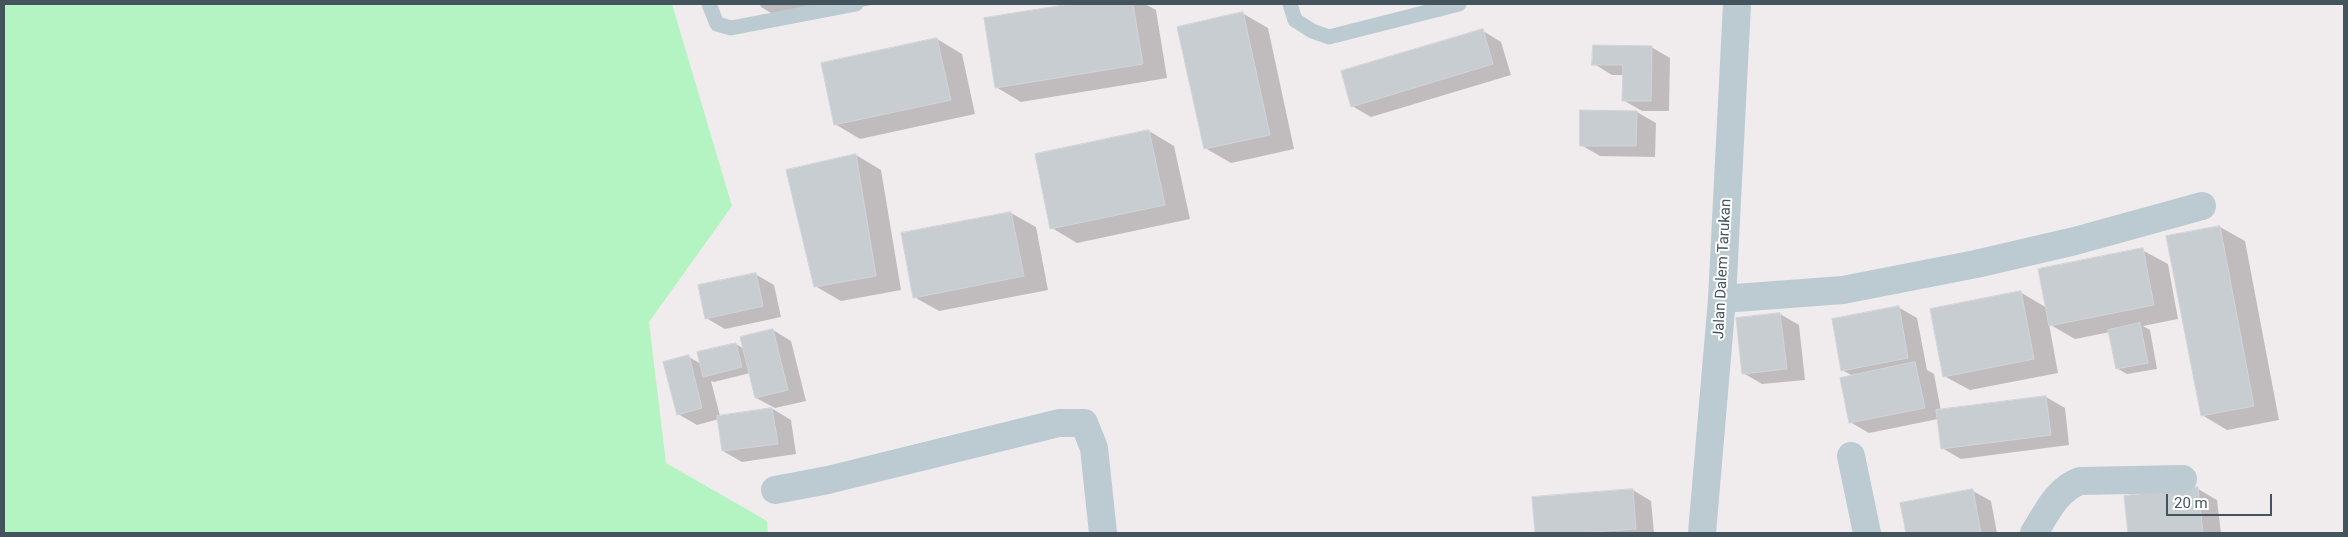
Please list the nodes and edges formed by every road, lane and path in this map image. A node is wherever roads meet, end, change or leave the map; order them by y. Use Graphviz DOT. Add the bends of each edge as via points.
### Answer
graph roads {
  1 [pos="709,4"];
  2 [pos="856,4"];
  3 [pos="1290,4"];
  4 [pos="1459,4"];
  5 [pos="1737,4"];
  6 [pos="2202,206"];
  7 [pos="1722,299"];
  8 [pos="1851,456"];
  9 [pos="2183,479"];
  10 [pos="775,490"];
  11 [pos="1103,533"];
  12 [pos="1702,533"];
  13 [pos="1867,533"];
  14 [pos="2034,533"];
  1 -- 2 [label="lane" via="718,24 730,28"];
  3 -- 4 [label="lane" via="1295,20 1329,37"];
  5 -- 7 [label="street, Jalan Dalem Tarukan"];
  6 -- 7 [label="street" via="2066,244 1843,290"];
  7 -- 12 [label="street, Jalan Dalem Tarukan"];
  8 -- 13 [label="street"];
  9 -- 14 [label="street" via="2074,484 2056,498"];
  10 -- 11 [label="street" via="1059,423 1084,423 1094,448"];
}
